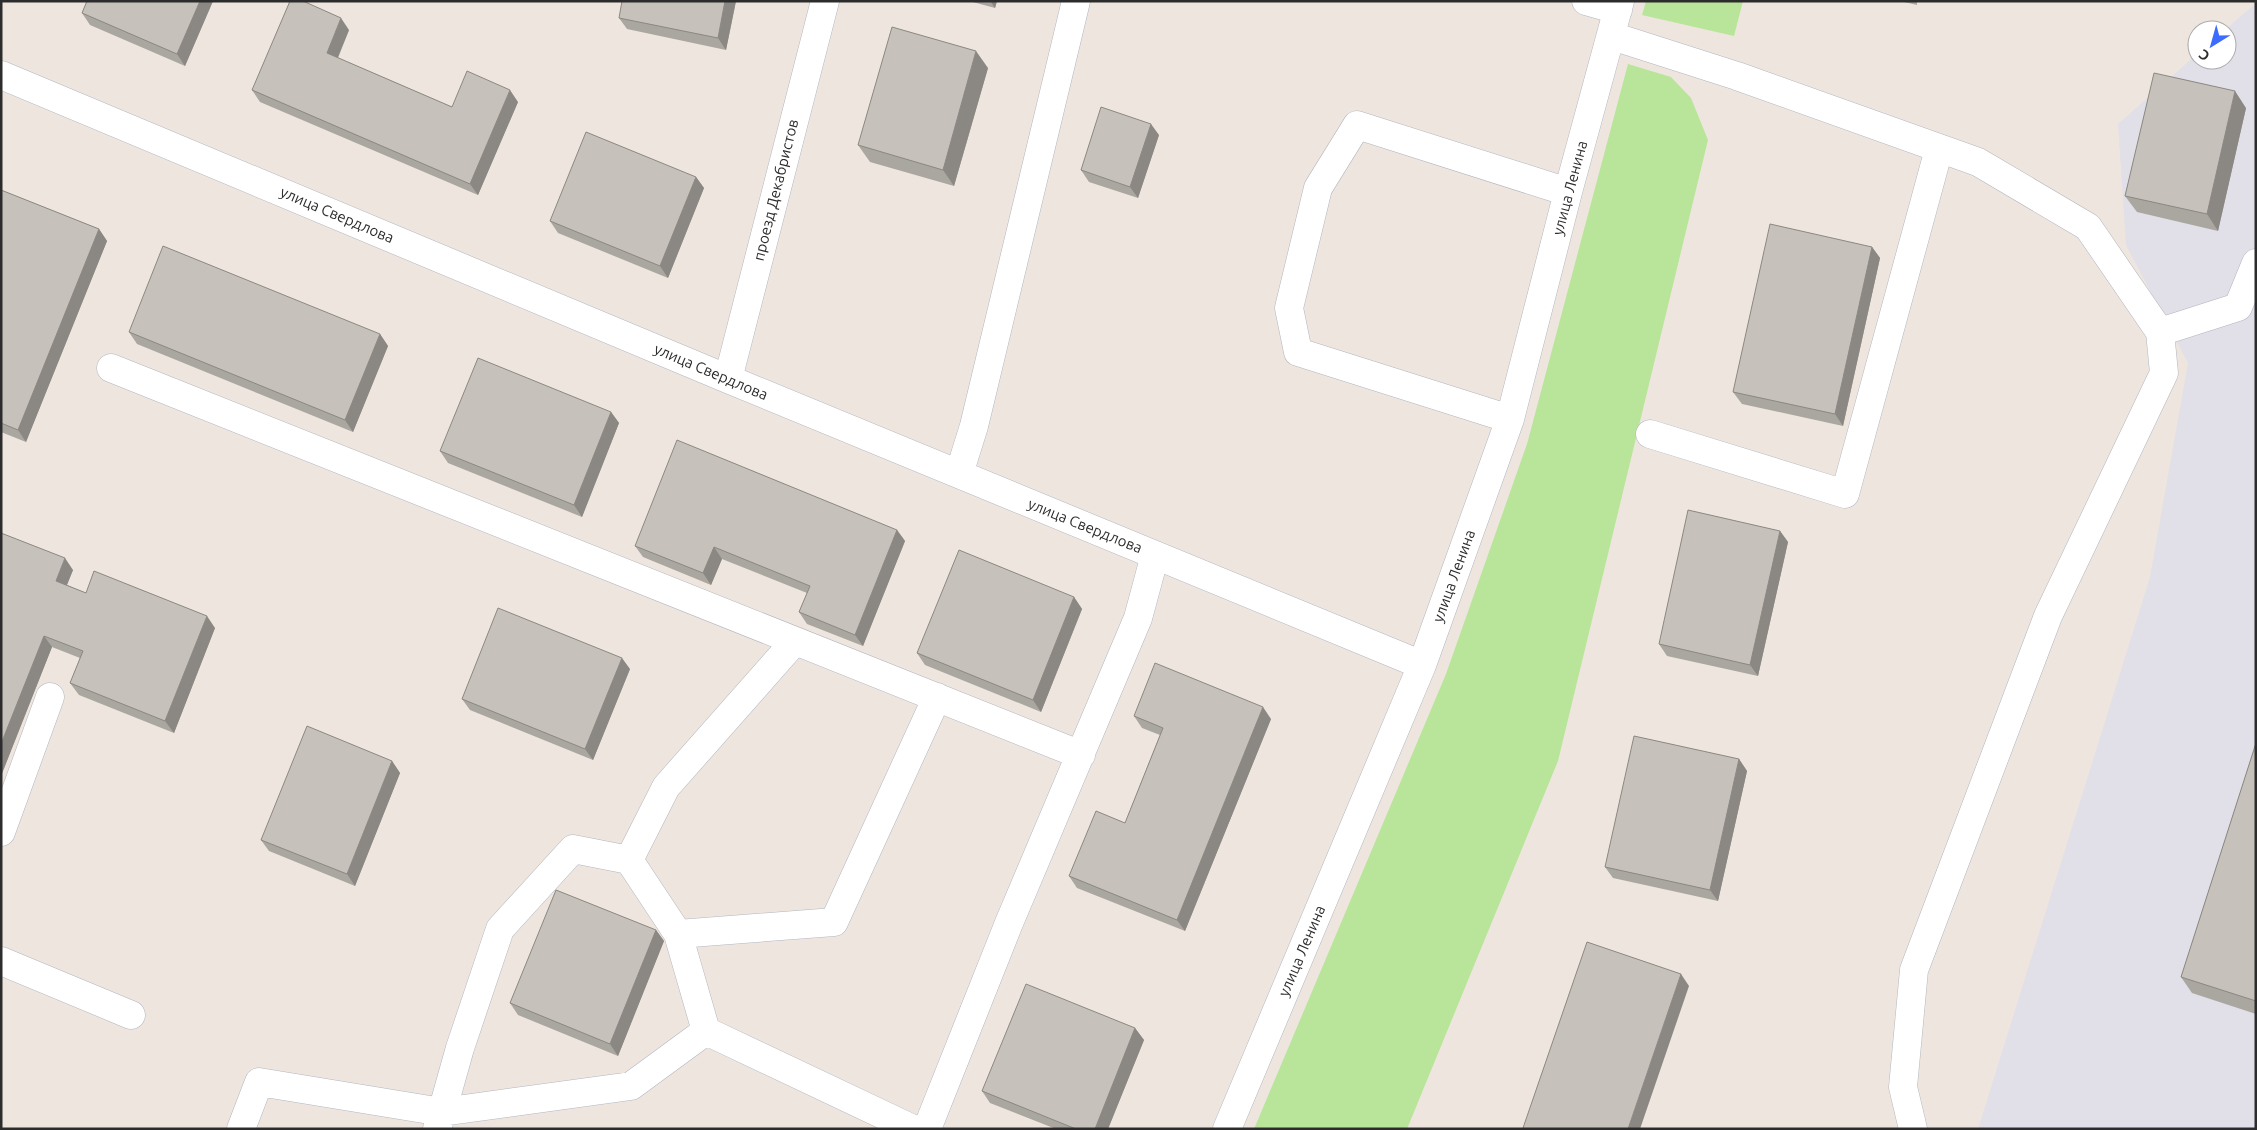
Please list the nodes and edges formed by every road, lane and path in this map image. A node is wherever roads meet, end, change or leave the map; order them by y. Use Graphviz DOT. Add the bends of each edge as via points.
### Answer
graph roads {
  1 [pos="824,1"];
  2 [pos="1076,1"];
  3 [pos="1586,1"];
  4 [pos="1619,6"];
  5 [pos="1612,36"];
  6 [pos="1,75"];
  7 [pos="1939,148"];
  8 [pos="1568,192"];
  9 [pos="2256,263"];
  10 [pos="2160,332"];
  11 [pos="111,368"];
  12 [pos="728,379"];
  13 [pos="1510,419"];
  14 [pos="1650,434"];
  15 [pos="958,474"];
  16 [pos="1155,555"];
  17 [pos="795,641"];
  18 [pos="1422,665"];
  19 [pos="50,698"];
  20 [pos="937,698"];
  21 [pos="1080,755"];
  22 [pos="1,832"];
  23 [pos="629,860"];
  24 [pos="678,934"];
  25 [pos="1,961"];
  26 [pos="131,1015"];
  27 [pos="706,1031"];
  28 [pos="440,1120"];
  29 [pos="241,1129"];
  30 [pos="913,1129"];
  31 [pos="927,1129"];
  32 [pos="1227,1129"];
  33 [pos="1913,1129"];
  1 -- 12 [label="street, проезд Декабристов"];
  2 -- 15 [label="street" via="974,426"];
  3 -- 4 [label="street"];
  4 -- 5 [label="street, улица Ленина"];
  5 -- 7 [label="street" via="1737,76"];
  5 -- 8 [label="street, улица Ленина"];
  6 -- 12 [label="street, улица Свердлова"];
  7 -- 10 [label="street" via="1978,162 2088,227"];
  7 -- 14 [label="street" via="1844,494"];
  8 -- 13 [label="street, улица Ленина"];
  8 -- 13 [label="street" via="1357,126 1318,188 1289,308 1298,352"];
  9 -- 10 [label="street" via="2238,307"];
  10 -- 33 [label="street" via="2164,373 2048,616 1914,970 1903,1087"];
  11 -- 17 [label="street"];
  12 -- 15 [label="street, улица Свердлова"];
  13 -- 18 [label="street, улица Ленина"];
  15 -- 16 [label="street, улица Свердлова"];
  16 -- 18 [label="street, улица Свердлова"];
  16 -- 21 [label="street" via="1138,618"];
  17 -- 20 [label="street"];
  17 -- 23 [label="street" via="666,787"];
  18 -- 32 [label="street, улица Ленина"];
  19 -- 22 [label="street"];
  20 -- 21 [label="street"];
  20 -- 24 [label="street" via="834,922"];
  21 -- 31 [label="street"];
  23 -- 24 [label="street"];
  23 -- 28 [label="street" via="573,849 500,929"];
  24 -- 27 [label="street"];
  25 -- 26 [label="street"];
  27 -- 28 [label="street" via="631,1086"];
  27 -- 30 [label="street"];
  28 -- 29 [label="street" via="259,1082"];
}
